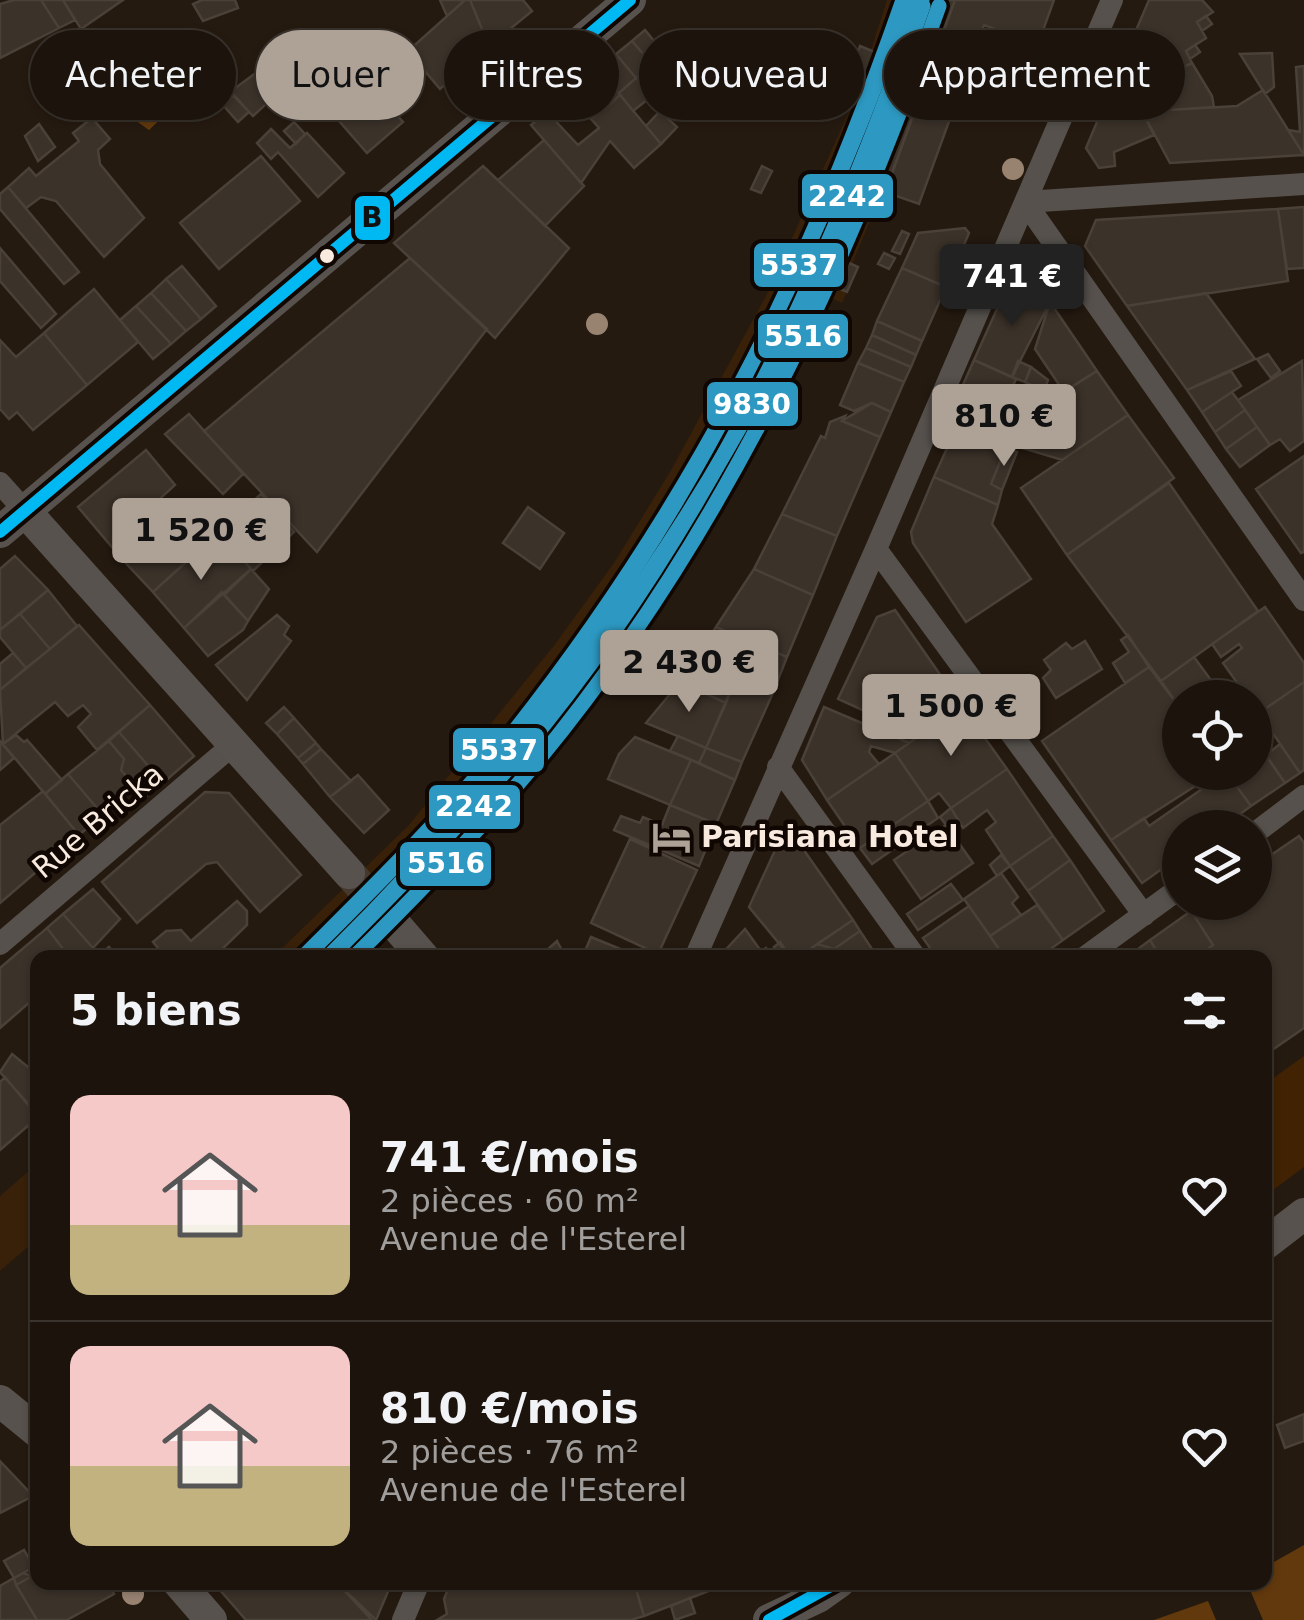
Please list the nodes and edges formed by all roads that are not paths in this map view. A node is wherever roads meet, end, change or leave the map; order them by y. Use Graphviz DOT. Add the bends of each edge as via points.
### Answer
graph roads {
  1 [pos="630,0"];
  2 [pos="1112,0"];
  3 [pos="1304,184"];
  4 [pos="1026,202"];
  5 [pos="0,484"];
  6 [pos="12,521"];
  7 [pos="876,549"];
  8 [pos="1304,600"];
  9 [pos="235,743"];
  10 [pos="778,767"];
  11 [pos="1304,796"];
  12 [pos="1272,820"];
  13 [pos="349,873"];
  14 [pos="1162,902"];
  15 [pos="1144,915"];
  16 [pos="399,928"];
  17 [pos="0,944"];
  18 [pos="417,950"];
  19 [pos="698,950"];
  20 [pos="910,950"];
  21 [pos="1095,950"];
  22 [pos="1304,1214"];
  23 [pos="1272,1239"];
  24 [pos="0,1402"];
  25 [pos="30,1426"];
  26 [pos="185,1590"];
  27 [pos="415,1590"];
  28 [pos="824,1590"];
  29 [pos="211,1620"];
  30 [pos="402,1620"];
  31 [pos="768,1620"];
  1 -- 6 [label="main road"];
  2 -- 4 [label="street"];
  3 -- 4 [label="street"];
  4 -- 7 [label="street"];
  4 -- 8 [label="street"];
  5 -- 6 [label="street"];
  6 -- 9 [label="main road"];
  7 -- 10 [label="street"];
  7 -- 15 [label="street"];
  9 -- 13 [label="main road"];
  9 -- 17 [label="street, Rue Bricka"];
  10 -- 19 [label="street"];
  10 -- 20 [label="street"];
  11 -- 12 [label="street"];
  14 -- 15 [label="street"];
  15 -- 21 [label="street"];
  16 -- 18 [label="main road"];
  22 -- 23 [label="main road"];
  24 -- 25 [label="main road"];
  26 -- 29 [label="main road"];
  27 -- 30 [label="street"];
  28 -- 31 [label="main road"];
}
